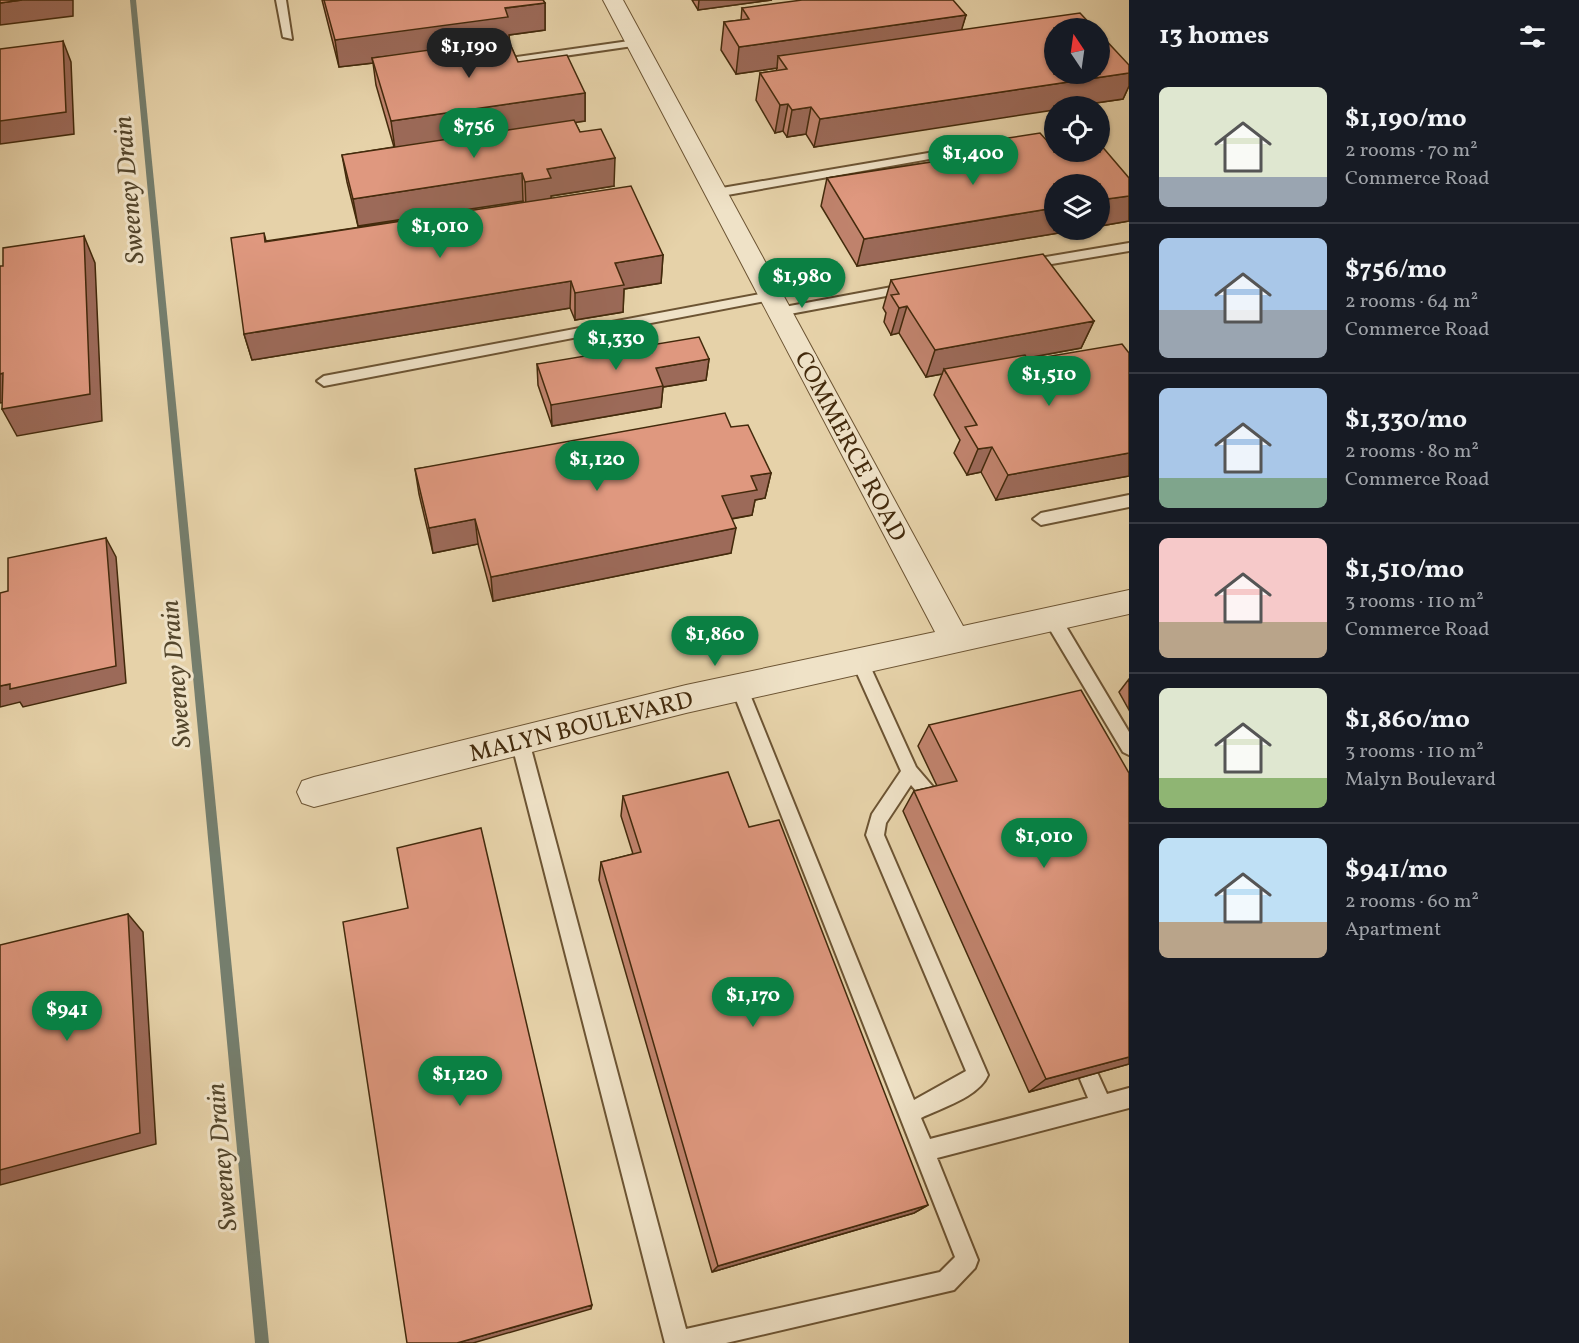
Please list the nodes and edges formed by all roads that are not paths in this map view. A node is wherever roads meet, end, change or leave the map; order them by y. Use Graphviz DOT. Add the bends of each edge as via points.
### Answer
graph roads {
  1 [pos="281,0"];
  2 [pos="613,0"];
  3 [pos="288,37"];
  4 [pos="636,43"];
  5 [pos="487,64"];
  6 [pos="1004,143"];
  7 [pos="716,193"];
  8 [pos="1129,247"];
  9 [pos="1010,268"];
  10 [pos="918,286"];
  11 [pos="775,304"];
  12 [pos="324,381"];
  13 [pos="1129,501"];
  14 [pos="1041,519"];
  15 [pos="1129,602"];
  16 [pos="1052,618"];
  17 [pos="954,639"];
  18 [pos="859,660"];
  19 [pos="739,687"];
  20 [pos="520,741"];
  21 [pos="1129,747"];
  22 [pos="910,772"];
  23 [pos="314,792"];
  24 [pos="937,802"];
  25 [pos="1090,1080"];
  26 [pos="1129,1098"];
  27 [pos="1101,1104"];
  28 [pos="909,1113"];
  29 [pos="925,1151"];
  30 [pos="677,1343"];
  1 -- 3 [label="lane"];
  2 -- 4 [label="street, COMMERCE ROAD"];
  4 -- 5 [label="lane"];
  4 -- 7 [label="street, COMMERCE ROAD"];
  6 -- 7 [label="lane"];
  7 -- 11 [label="street, COMMERCE ROAD"];
  8 -- 9 [label="lane"];
  10 -- 11 [label="lane"];
  11 -- 12 [label="lane"];
  11 -- 17 [label="street, COMMERCE ROAD"];
  13 -- 14 [label="lane"];
  15 -- 16 [label="street, MALYN BOULEVARD"];
  16 -- 17 [label="street, MALYN BOULEVARD"];
  16 -- 21 [label="lane"];
  17 -- 18 [label="street, MALYN BOULEVARD"];
  18 -- 19 [label="street, MALYN BOULEVARD"];
  18 -- 22 [label="lane"];
  19 -- 20 [label="street, MALYN BOULEVARD"];
  19 -- 28 [label="lane"];
  20 -- 23 [label="street, MALYN BOULEVARD"];
  20 -- 30 [label="lane"];
  22 -- 24 [label="lane"];
  22 -- 28 [label="lane" via="878,820 875,835 978,1075"];
  25 -- 27 [label="lane"];
  26 -- 27 [label="lane"];
  27 -- 29 [label="lane"];
  28 -- 29 [label="lane"];
  29 -- 30 [label="lane" via="967,1260 946,1282"];
}
